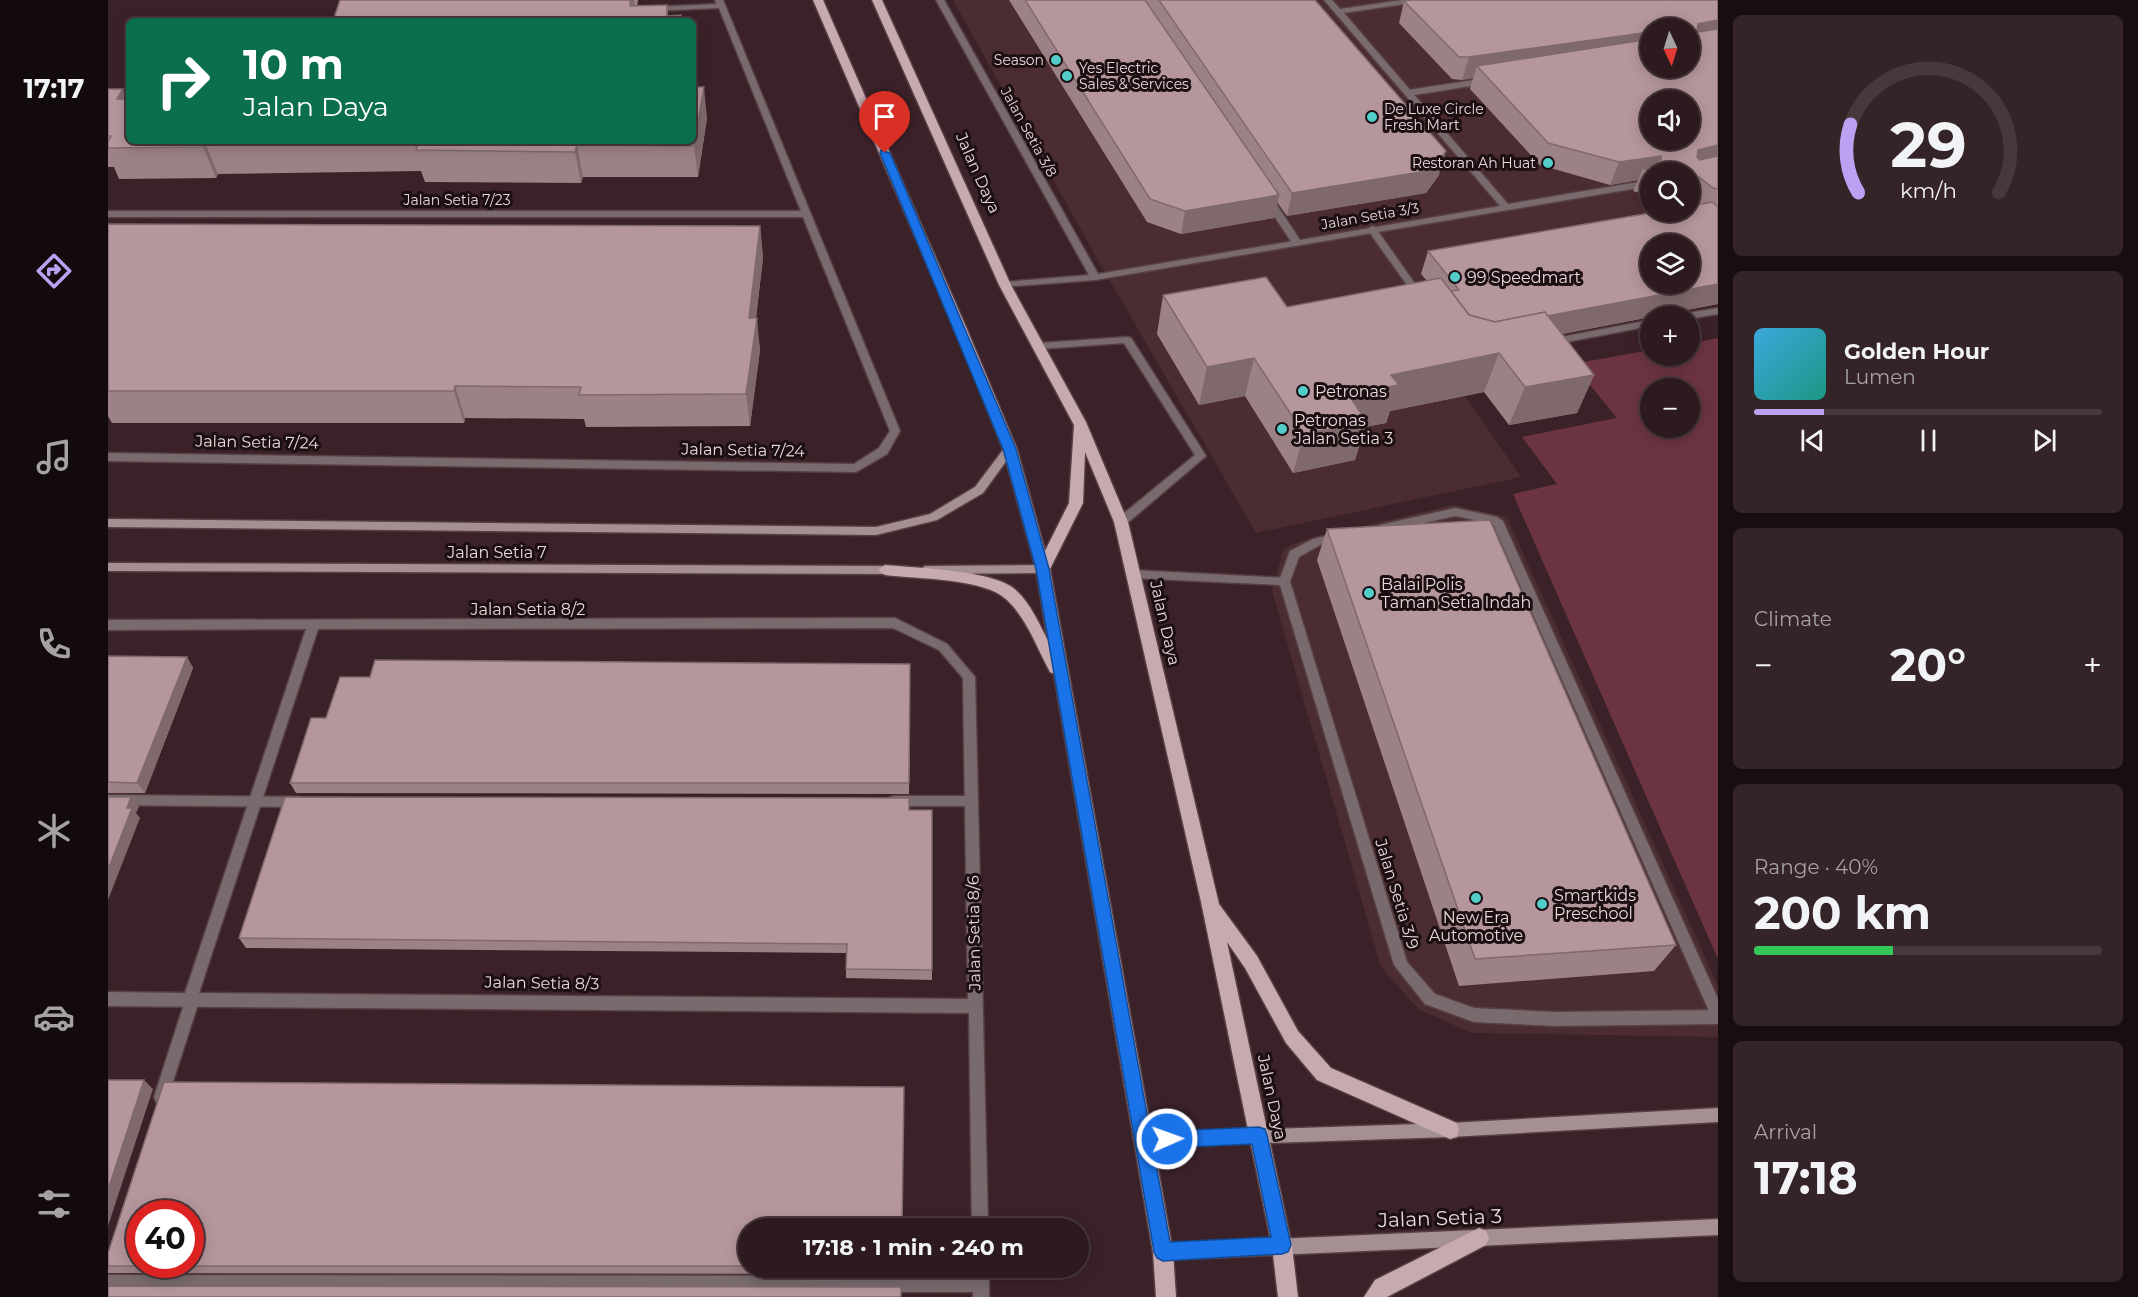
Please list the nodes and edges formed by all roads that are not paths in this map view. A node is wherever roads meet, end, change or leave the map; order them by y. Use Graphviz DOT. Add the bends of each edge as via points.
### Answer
graph roads {
  1 [pos="818,0"];
  2 [pos="877,0"];
  3 [pos="940,0"];
  4 [pos="1328,0"];
  5 [pos="1418,0"];
  6 [pos="720,3"];
  7 [pos="638,10"];
  8 [pos="1338,12"];
  9 [pos="1500,79"];
  10 [pos="1408,93"];
  11 [pos="1258,184"];
  12 [pos="1640,185"];
  13 [pos="1506,207"];
  14 [pos="108,213"];
  15 [pos="806,214"];
  16 [pos="1700,215"];
  17 [pos="1372,230"];
  18 [pos="1718,232"];
  19 [pos="1297,243"];
  20 [pos="1095,277"];
  21 [pos="1005,285"];
  22 [pos="1426,305"];
  23 [pos="1718,311"];
  24 [pos="1700,314"];
  25 [pos="1640,325"];
  26 [pos="1543,344"];
  27 [pos="1040,346"];
  28 [pos="1079,422"];
  29 [pos="1010,449"];
  30 [pos="108,457"];
  31 [pos="1121,522"];
  32 [pos="108,523"];
  33 [pos="108,567"];
  34 [pos="1043,569"];
  35 [pos="885,570"];
  36 [pos="1132,574"];
  37 [pos="1285,580"];
  38 [pos="108,625"];
  39 [pos="313,627"];
  40 [pos="943,647"];
  41 [pos="1061,679"];
  42 [pos="108,800"];
  43 [pos="876,801"];
  44 [pos="971,801"];
  45 [pos="255,802"];
  46 [pos="314,802"];
  47 [pos="1210,902"];
  48 [pos="108,999"];
  49 [pos="191,999"];
  50 [pos="976,1006"];
  51 [pos="1718,1016"];
  52 [pos="156,1111"];
  53 [pos="1718,1115"];
  54 [pos="1450,1130"];
  55 [pos="1259,1135"];
  56 [pos="1144,1140"];
  57 [pos="980,1218"];
  58 [pos="1718,1227"];
  59 [pos="1479,1238"];
  60 [pos="1282,1245"];
  61 [pos="1163,1252"];
  62 [pos="108,1283"];
  63 [pos="981,1283"];
  64 [pos="1167,1297"];
  65 [pos="1288,1297"];
  66 [pos="1374,1297"];
  1 -- 29 [label="main road"];
  2 -- 21 [label="main road, Jalan Daya"];
  3 -- 20 [label="street, Jalan Setia 3/8"];
  4 -- 8 [label="street"];
  5 -- 8 [label="street"];
  6 -- 7 [label="street"];
  6 -- 15 [label="street, Jalan Setia 7/24"];
  8 -- 10 [label="street"];
  9 -- 10 [label="street"];
  10 -- 13 [label="street"];
  11 -- 19 [label="street"];
  12 -- 13 [label="street, Jalan Setia 3/3"];
  13 -- 17 [label="street, Jalan Setia 3/3"];
  14 -- 15 [label="street, Jalan Setia 7/23"];
  15 -- 30 [label="street, Jalan Setia 7/24" via="895,431 884,451 856,468"];
  16 -- 18 [label="street"];
  17 -- 19 [label="street, Jalan Setia 3/3"];
  17 -- 22 [label="street"];
  19 -- 20 [label="street, Jalan Setia 3/3"];
  20 -- 21 [label="street, Jalan Setia 3/3"];
  21 -- 27 [label="main road, Jalan Daya"];
  23 -- 24 [label="street"];
  25 -- 26 [label="street"];
  27 -- 28 [label="main road, Jalan Daya"];
  27 -- 31 [label="street" via="1127,340 1201,456"];
  28 -- 31 [label="main road, Jalan Daya"];
  28 -- 34 [label="main road" via="1076,503"];
  29 -- 32 [label="street, Jalan Setia 7" via="979,490 933,517 876,531"];
  29 -- 34 [label="main road"];
  31 -- 36 [label="main road, Jalan Daya"];
  33 -- 35 [label="street, Jalan Setia 7"];
  34 -- 35 [label="street, Jalan Setia 7"];
  34 -- 41 [label="main road"];
  35 -- 41 [label="main road" via="986,584 1007,591 1027,616"];
  36 -- 37 [label="street"];
  36 -- 47 [label="main road, Jalan Daya"];
  37 -- 51 [label="street, Jalan Setia 3/9" via="1401,965 1430,999 1473,1015 1556,1019"];
  37 -- 51 [label="street" via="1294,554 1317,542 1455,512 1497,521"];
  38 -- 39 [label="street, Jalan Setia 8/2"];
  39 -- 40 [label="street, Jalan Setia 8/2" via="895,623"];
  39 -- 45 [label="street"];
  40 -- 44 [label="street, Jalan Setia 8/6" via="969,677"];
  41 -- 56 [label="main road"];
  42 -- 45 [label="street"];
  43 -- 44 [label="street"];
  44 -- 50 [label="street, Jalan Setia 8/6"];
  45 -- 46 [label="street"];
  45 -- 49 [label="street"];
  47 -- 54 [label="main road" via="1251,963 1292,1037 1324,1074"];
  47 -- 55 [label="main road, Jalan Daya"];
  48 -- 49 [label="street, Jalan Setia 8/3"];
  49 -- 50 [label="street, Jalan Setia 8/3"];
  49 -- 52 [label="street"];
  50 -- 57 [label="street, Jalan Setia 8/6"];
  53 -- 54 [label="street"];
  54 -- 55 [label="street"];
  55 -- 56 [label="street"];
  55 -- 60 [label="main road, Jalan Daya"];
  56 -- 61 [label="main road"];
  58 -- 59 [label="street, Jalan Setia 3"];
  59 -- 60 [label="street, Jalan Setia 3"];
  59 -- 66 [label="main road" via="1382,1287"];
  60 -- 61 [label="street, Jalan Setia 3"];
  60 -- 65 [label="main road, Jalan Daya"];
  61 -- 64 [label="main road"];
  62 -- 63 [label="street"];
}
